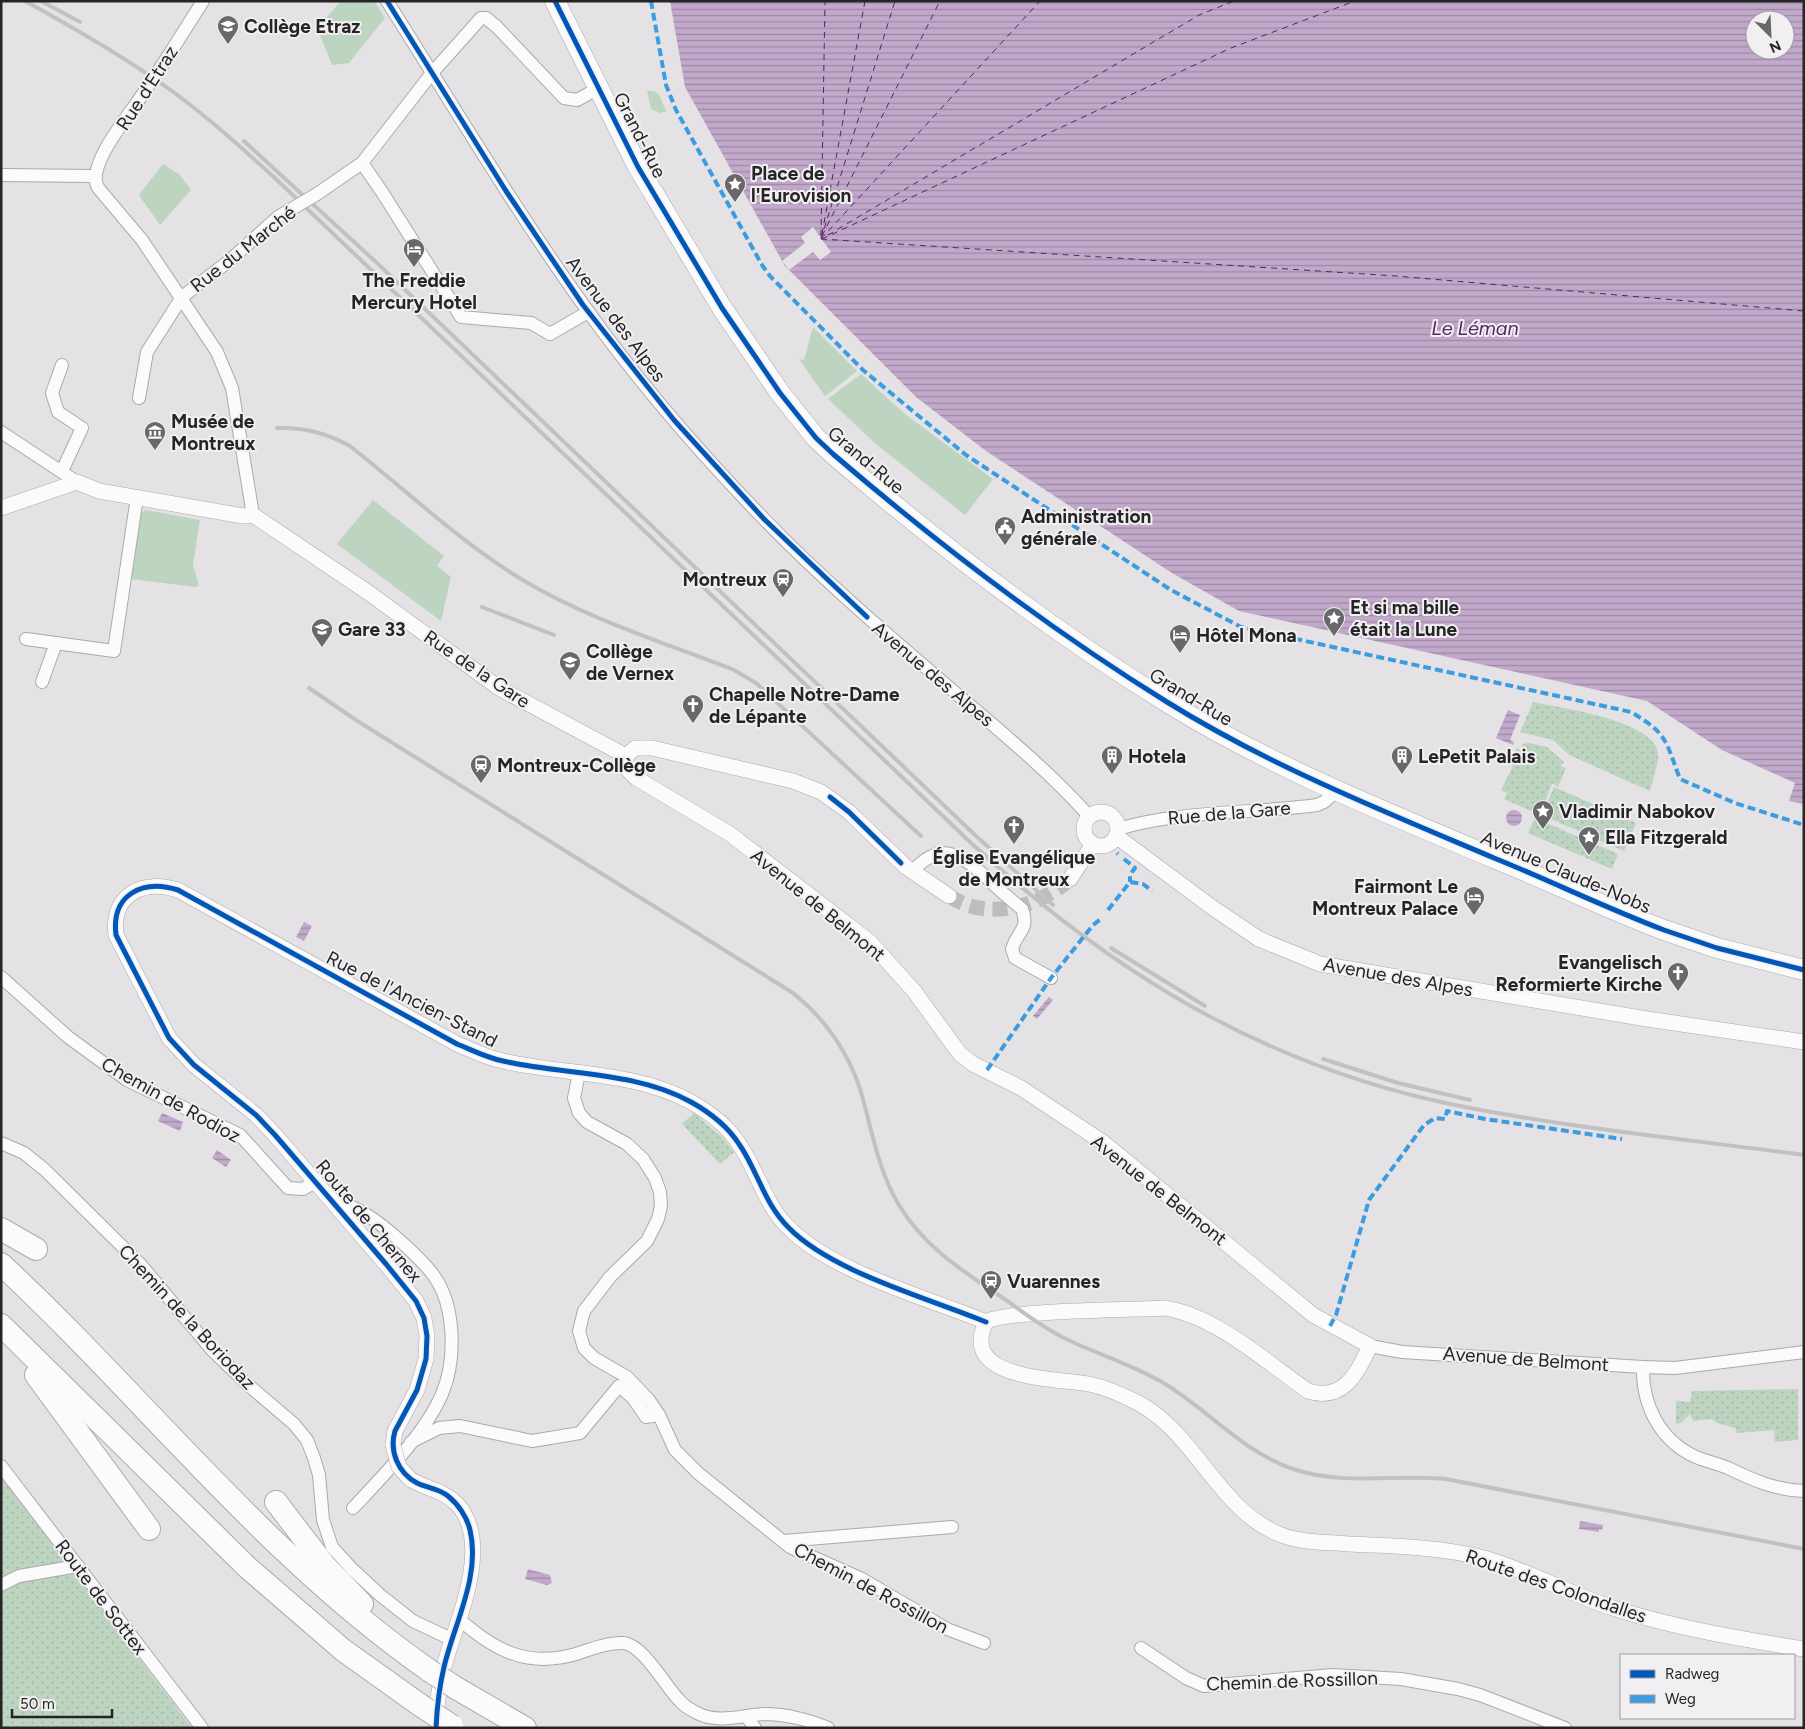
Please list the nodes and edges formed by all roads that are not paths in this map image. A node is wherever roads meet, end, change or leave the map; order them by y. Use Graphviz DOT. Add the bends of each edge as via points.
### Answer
graph roads {
  1 [pos="202,1"];
  2 [pos="387,1"];
  3 [pos="555,1"];
  4 [pos="432,73"];
  5 [pos="599,88"];
  6 [pos="362,163"];
  7 [pos="1,175"];
  8 [pos="94,176"];
  9 [pos="182,298"];
  10 [pos="588,312"];
  11 [pos="62,365"];
  12 [pos="139,398"];
  13 [pos="1,432"];
  14 [pos="62,471"];
  15 [pos="77,482"];
  16 [pos="137,497"];
  17 [pos="1,508"];
  18 [pos="253,515"];
  19 [pos="26,639"];
  20 [pos="56,643"];
  21 [pos="42,682"];
  22 [pos="626,756"];
  23 [pos="1329,788"];
  24 [pos="1089,816"];
  25 [pos="1117,833"];
  26 [pos="1094,844"];
  27 [pos="912,872"];
  28 [pos="1070,879"];
  29 [pos="949,896"];
  30 [pos="121,906"];
  31 [pos="1804,970"];
  32 [pos="1,978"];
  33 [pos="1051,978"];
  34 [pos="1804,1042"];
  35 [pos="579,1074"];
  36 [pos="1,1143"];
  37 [pos="317,1181"];
  38 [pos="332,1199"];
  39 [pos="1,1229"];
  40 [pos="36,1250"];
  41 [pos="1,1264"];
  42 [pos="986,1322"];
  43 [pos="1,1327"];
  44 [pos="1370,1346"];
  45 [pos="1804,1352"];
  46 [pos="1643,1367"];
  47 [pos="659,1415"];
  48 [pos="409,1444"];
  49 [pos="1,1466"];
  50 [pos="1804,1491"];
  51 [pos="276,1502"];
  52 [pos="353,1508"];
  53 [pos="952,1527"];
  54 [pos="149,1529"];
  55 [pos="784,1542"];
  56 [pos="78,1566"];
  57 [pos="1,1585"];
  58 [pos="459,1619"];
  59 [pos="452,1640"];
  60 [pos="984,1643"];
  61 [pos="1141,1648"];
  62 [pos="1804,1649"];
  63 [pos="431,1667"];
  64 [pos="746,1716"];
  65 [pos="448,1727"];
  66 [pos="202,1728"];
  67 [pos="525,1728"];
  68 [pos="755,1728"];
  69 [pos="828,1728"];
  70 [pos="1565,1728"];
  1 -- 8 [label="street, Rue d'Etraz, bridge" via="98,164"];
  2 -- 4 [label="street, Avenue des Alpes"];
  3 -- 5 [label="main road, Grand-Rue"];
  4 -- 5 [label="street, Rue du Marché" via="481,18 486,18 564,98 577,100"];
  4 -- 6 [label="street, Rue du Marché"];
  4 -- 10 [label="street, Avenue des Alpes" via="506,191"];
  5 -- 23 [label="main road, Grand-Rue" via="638,167 722,308 790,406 833,454 979,572 1115,668 1168,703 1251,750"];
  6 -- 9 [label="street, Rue du Marché, bridge" via="278,217"];
  6 -- 10 [label="street" via="461,317 531,323 552,333"];
  7 -- 8 [label="street"];
  8 -- 9 [label="street" via="99,189 142,240"];
  9 -- 12 [label="street, Rue du Marché" via="147,352"];
  9 -- 18 [label="street" via="217,352 230,381"];
  10 -- 24 [label="street, Avenue des Alpes" via="674,420 764,518 867,618 1048,772"];
  11 -- 14 [label="street" via="52,393 58,412 82,428"];
  13 -- 14 [label="street"];
  14 -- 15 [label="street"];
  15 -- 16 [label="street" via="99,491"];
  15 -- 17 [label="street"];
  16 -- 18 [label="street" via="243,516"];
  16 -- 20 [label="street" via="114,651"];
  18 -- 22 [label="street, Rue de la Gare" via="369,593 499,688"];
  19 -- 20 [label="street"];
  20 -- 21 [label="street"];
  22 -- 27 [label="street" via="635,748 652,748 810,787 849,812"];
  22 -- 44 [label="street, Avenue de Belmont" via="626,768 636,778 730,834 870,942 914,990 960,1054 1021,1088 1104,1143 1313,1315"];
  23 -- 25 [label="street, Rue de la Gare" via="1324,802 1317,805 1142,822"];
  23 -- 31 [label="main road, Avenue Claude-Nobs" via="1664,930 1716,948"];
  24 -- 25 [label="street" via="1105,812 1114,818"];
  24 -- 26 [label="street" via="1084,832"];
  25 -- 26 [label="street" via="1109,844"];
  25 -- 34 [label="street, Avenue des Alpes" via="1213,908 1259,939 1320,964"];
  26 -- 28 [label="street"];
  27 -- 29 [label="street"];
  27 -- 33 [label="street" via="919,864 938,855 949,853 965,858 1022,909 1025,927 1014,941 1015,958"];
  30 -- 35 [label="street, Rue de l'Ancien-Stand" via="138,888 157,886 178,890 475,1052 520,1065"];
  30 -- 37 [label="street, Route de Chernex" via="115,922 116,935 169,1038 194,1065 256,1115"];
  32 -- 37 [label="street, Chemin de Rodioz" via="68,1037 120,1075 240,1135 288,1188 303,1189"];
  35 -- 42 [label="street, Rue de l'Ancien-Stand" via="639,1084 690,1102 715,1118 738,1142 772,1208 789,1229 816,1249 879,1281"];
  35 -- 47 [label="street, Chemin de Rossillon" via="574,1098 579,1113 587,1122 627,1144 643,1159 660,1192 658,1219 647,1241 610,1277 584,1311 580,1340 594,1358 627,1377"];
  36 -- 59 [label="street, Chemin de la Boriodaz" via="24,1154 45,1170 141,1264 212,1350 294,1424 307,1440 319,1474 323,1520 332,1547 380,1595 413,1621"];
  37 -- 38 [label="street, Route de Chernex"];
  38 -- 48 [label="street" via="368,1215 407,1249 435,1277 446,1303 450,1336 449,1375 441,1396"];
  38 -- 58 [label="street, Route de Chernex, bridge" via="416,1301 424,1318 426,1359 417,1390 395,1431 393,1445 399,1466 410,1479 448,1496 458,1506 470,1528 471,1566"];
  39 -- 40 [label="highway"];
  41 -- 63 [label="highway" via="274,1542 355,1615"];
  42 -- 44 [label="street" via="995,1317 1026,1314 1178,1310 1212,1323 1308,1391 1318,1394 1329,1394 1346,1386"];
  42 -- 62 [label="street, Route des Colondalles" via="981,1331 981,1341 997,1368 1091,1384 1134,1400 1181,1435 1249,1514 1282,1535 1314,1542 1440,1550 1485,1558 1615,1609 1661,1622"];
  43 -- 54 [label="highway"];
  43 -- 65 [label="highway, bridge" via="247,1567 336,1644"];
  44 -- 46 [label="street, Avenue de Belmont" via="1402,1352"];
  45 -- 46 [label="street, Avenue de Belmont" via="1693,1366"];
  46 -- 50 [label="street" via="1651,1414 1660,1428 1687,1451 1757,1483"];
  47 -- 48 [label="street" via="646,1417 633,1398 619,1386 580,1433 532,1441 460,1426 439,1428"];
  47 -- 55 [label="street, Chemin de Rossillon" via="675,1450 698,1473"];
  48 -- 52 [label="street"];
  49 -- 56 [label="street, Route de Sottex"];
  51 -- 63 [label="highway" via="325,1566"];
  53 -- 55 [label="street"];
  55 -- 60 [label="street, Chemin de Rossillon" via="862,1579 948,1629"];
  56 -- 57 [label="street" via="19,1576"];
  56 -- 66 [label="street, Route de Sottex"];
  58 -- 59 [label="street, Route de Chernex"];
  58 -- 64 [label="street" via="508,1653 542,1661 626,1643 642,1654 680,1702 699,1714 725,1719"];
  59 -- 63 [label="street, Route de Chernex"];
  61 -- 70 [label="street, Chemin de Rossillon" via="1204,1686 1333,1676 1401,1679 1480,1695"];
  63 -- 65 [label="street, Route de Chernex" via="437,1702"];
  63 -- 67 [label="highway, bridge" via="456,1688"];
  64 -- 68 [label="street"];
  64 -- 69 [label="street" via="767,1714 814,1722"];
}
